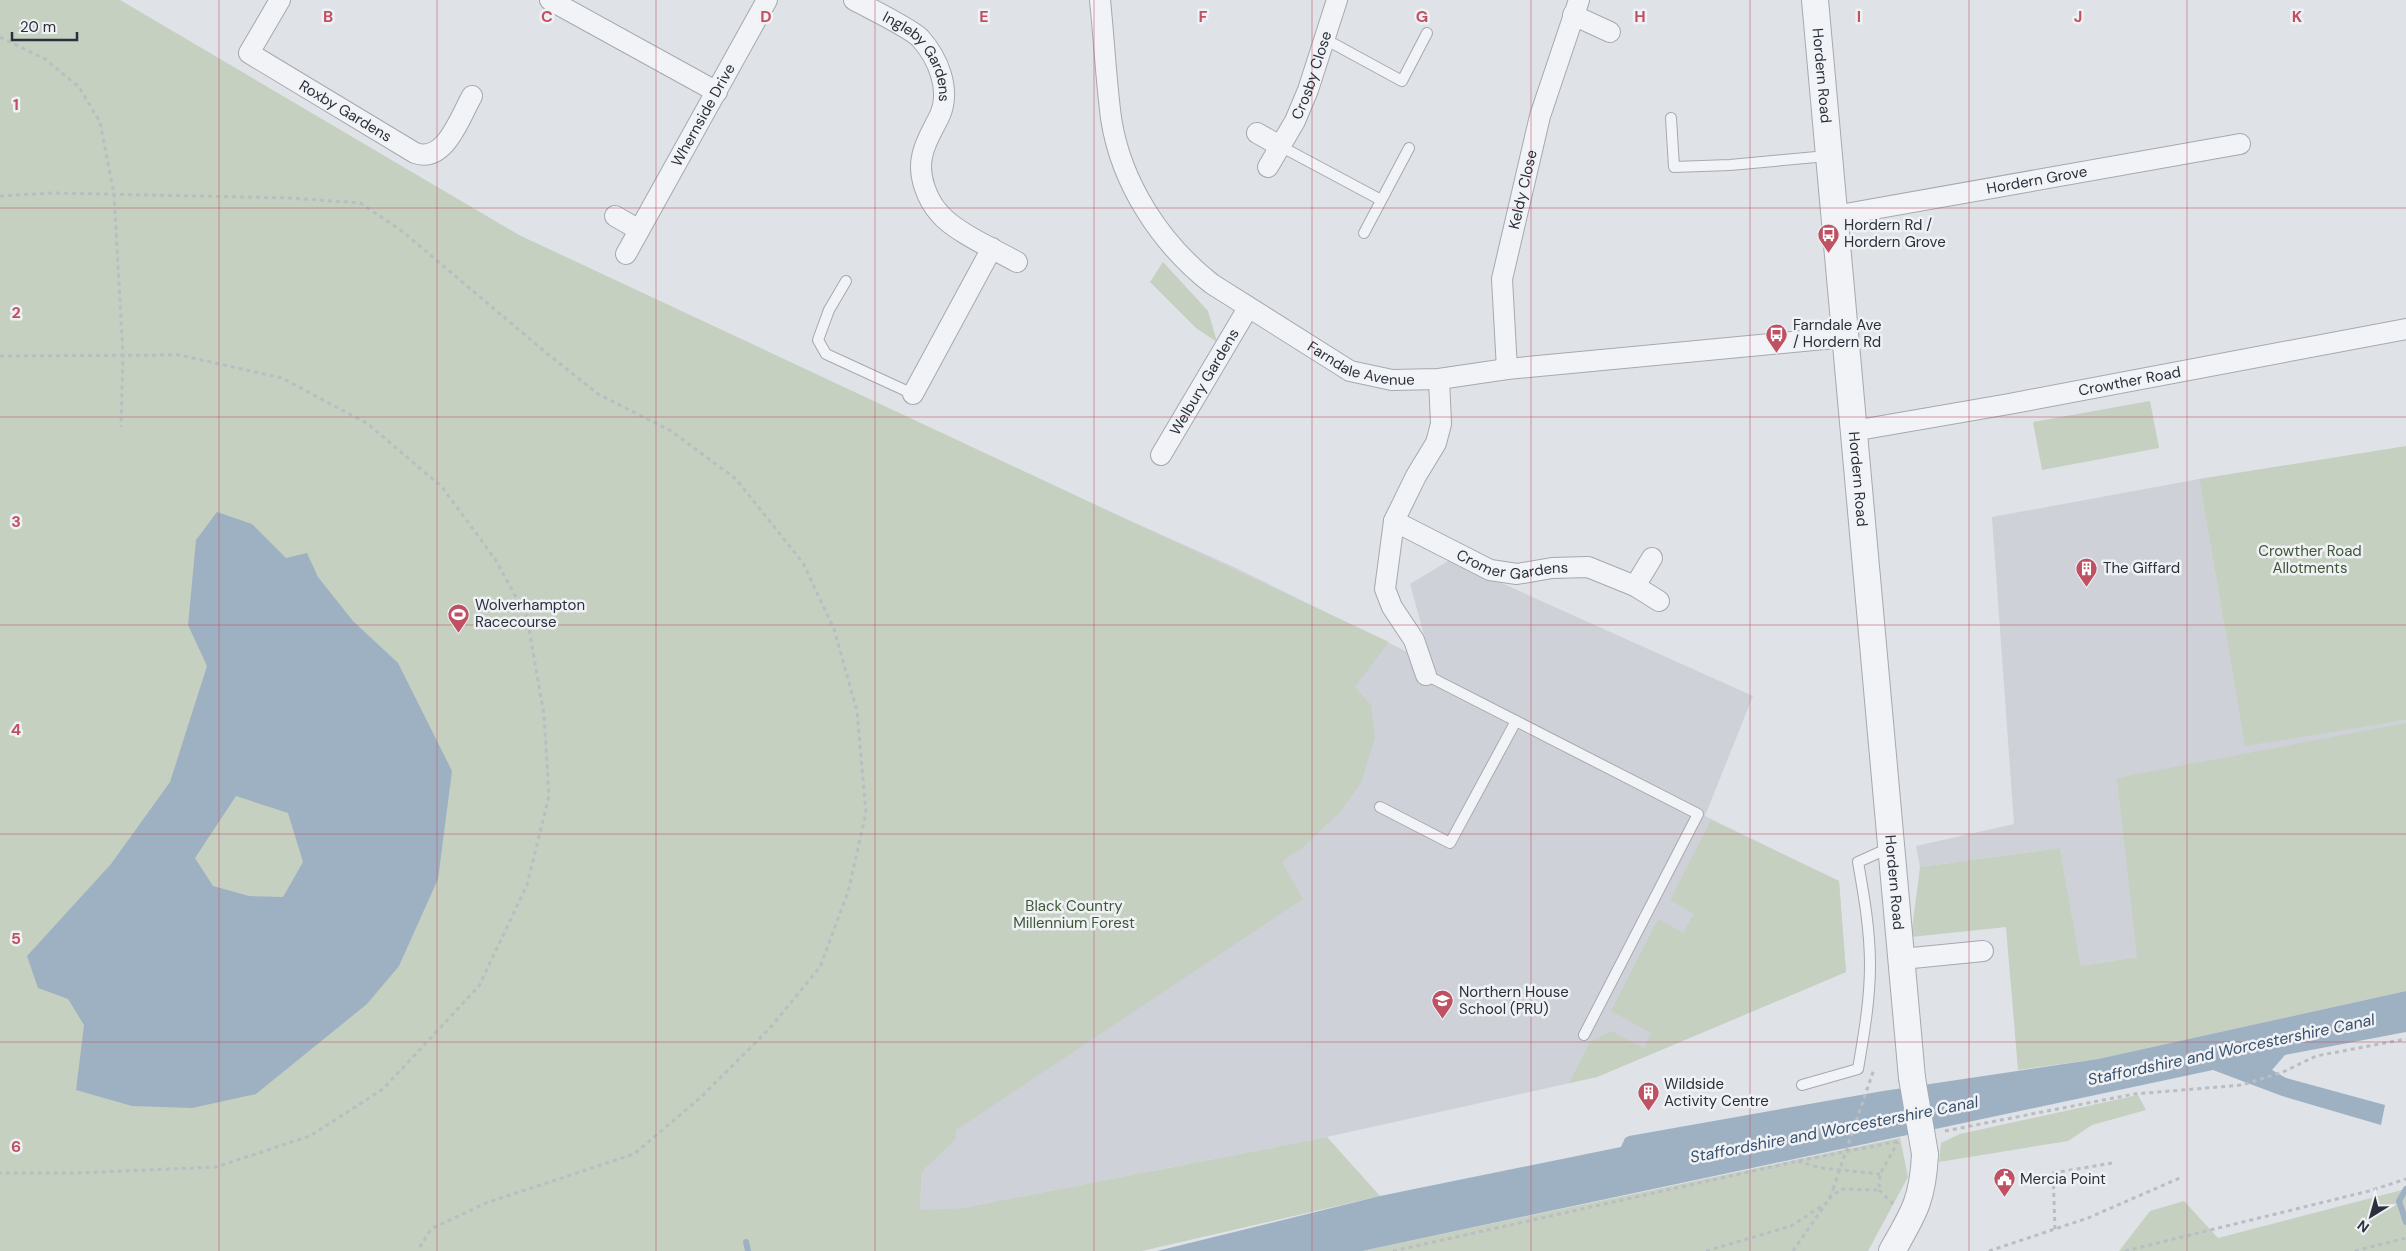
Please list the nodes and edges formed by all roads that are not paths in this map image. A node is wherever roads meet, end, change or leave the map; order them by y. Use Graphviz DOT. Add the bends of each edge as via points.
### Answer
graph roads {
  1 [pos="280,0"];
  2 [pos="550,0"];
  3 [pos="767,0"];
  4 [pos="854,0"];
  5 [pos="1100,0"];
  6 [pos="1337,0"];
  7 [pos="1815,0"];
  8 [pos="1576,8"];
  9 [pos="1610,32"];
  10 [pos="1427,33"];
  11 [pos="1323,38"];
  12 [pos="717,92"];
  13 [pos="472,96"];
  14 [pos="1671,118"];
  15 [pos="1257,133"];
  16 [pos="2240,144"];
  17 [pos="1280,146"];
  18 [pos="1409,148"];
  19 [pos="1828,156"];
  20 [pos="1268,167"];
  21 [pos="1381,200"];
  22 [pos="615,216"];
  23 [pos="1834,216"];
  24 [pos="639,230"];
  25 [pos="1364,233"];
  26 [pos="992,248"];
  27 [pos="626,254"];
  28 [pos="1017,262"];
  29 [pos="846,281"];
  30 [pos="1248,308"];
  31 [pos="2406,329"];
  32 [pos="1845,337"];
  33 [pos="1508,369"];
  34 [pos="1438,379"];
  35 [pos="913,394"];
  36 [pos="1853,431"];
  37 [pos="1161,455"];
  38 [pos="1394,520"];
  39 [pos="1652,558"];
  40 [pos="1636,586"];
  41 [pos="1659,601"];
  42 [pos="1426,675"];
  43 [pos="1516,721"];
  44 [pos="1380,807"];
  45 [pos="1893,846"];
  46 [pos="1984,951"];
  47 [pos="1902,959"];
  48 [pos="1584,1035"];
  49 [pos="1802,1085"];
  50 [pos="1892,1251"];
  1 -- 13 [label="street, Roxby Gardens" via="249,53 415,154 425,157 436,154"];
  2 -- 12 [label="street"];
  3 -- 12 [label="street, Whernside Drive"];
  4 -- 26 [label="street, Ingleby Gardens" via="919,37 934,58 942,76 944,97 941,113 922,157 922,174 928,195 940,214 953,225"];
  5 -- 30 [label="street, Farndale Avenue" via="1111,120 1132,185 1148,216 1173,249 1212,284"];
  6 -- 11 [label="street, Crosby Close"];
  7 -- 19 [label="street, Hordern Road"];
  8 -- 9 [label="street, Keldy Close"];
  8 -- 33 [label="street, Keldy Close" via="1540,116 1502,279"];
  10 -- 11 [label="lane" via="1402,81"];
  11 -- 17 [label="street, Crosby Close" via="1308,90"];
  12 -- 24 [label="street, Whernside Drive"];
  14 -- 19 [label="lane" via="1674,167"];
  15 -- 17 [label="street"];
  16 -- 23 [label="street, Hordern Grove"];
  17 -- 20 [label="street, Crosby Close"];
  17 -- 21 [label="lane"];
  18 -- 21 [label="lane"];
  19 -- 23 [label="street, Hordern Road"];
  21 -- 25 [label="lane"];
  22 -- 24 [label="street"];
  23 -- 32 [label="street, Hordern Road"];
  24 -- 27 [label="street, Whernside Drive"];
  26 -- 28 [label="street, Ingleby Gardens"];
  26 -- 35 [label="street"];
  29 -- 35 [label="lane" via="829,310 818,340 826,354"];
  30 -- 34 [label="street, Farndale Avenue" via="1350,371 1392,380"];
  30 -- 37 [label="street, Welbury Gardens"];
  31 -- 36 [label="street, Crowther Road"];
  32 -- 33 [label="street, Farndale Avenue"];
  32 -- 36 [label="street, Hordern Road"];
  33 -- 34 [label="street, Farndale Avenue"];
  34 -- 38 [label="street" via="1441,424 1436,443"];
  36 -- 45 [label="street, Hordern Road"];
  38 -- 40 [label="street, Cromer Gardens" via="1490,570 1517,574 1552,568 1588,567"];
  38 -- 42 [label="street" via="1386,589 1392,607 1414,640"];
  39 -- 40 [label="street"];
  40 -- 41 [label="street, Cromer Gardens"];
  42 -- 43 [label="lane"];
  43 -- 44 [label="lane" via="1450,843"];
  43 -- 48 [label="lane" via="1698,814"];
  45 -- 47 [label="street, Hordern Road"];
  45 -- 49 [label="lane" via="1858,862 1870,965 1858,1069"];
  46 -- 47 [label="street"];
  47 -- 50 [label="street, Hordern Road, bridge" via="1912,1078 1922,1142 1923,1182 1918,1203"];
}
